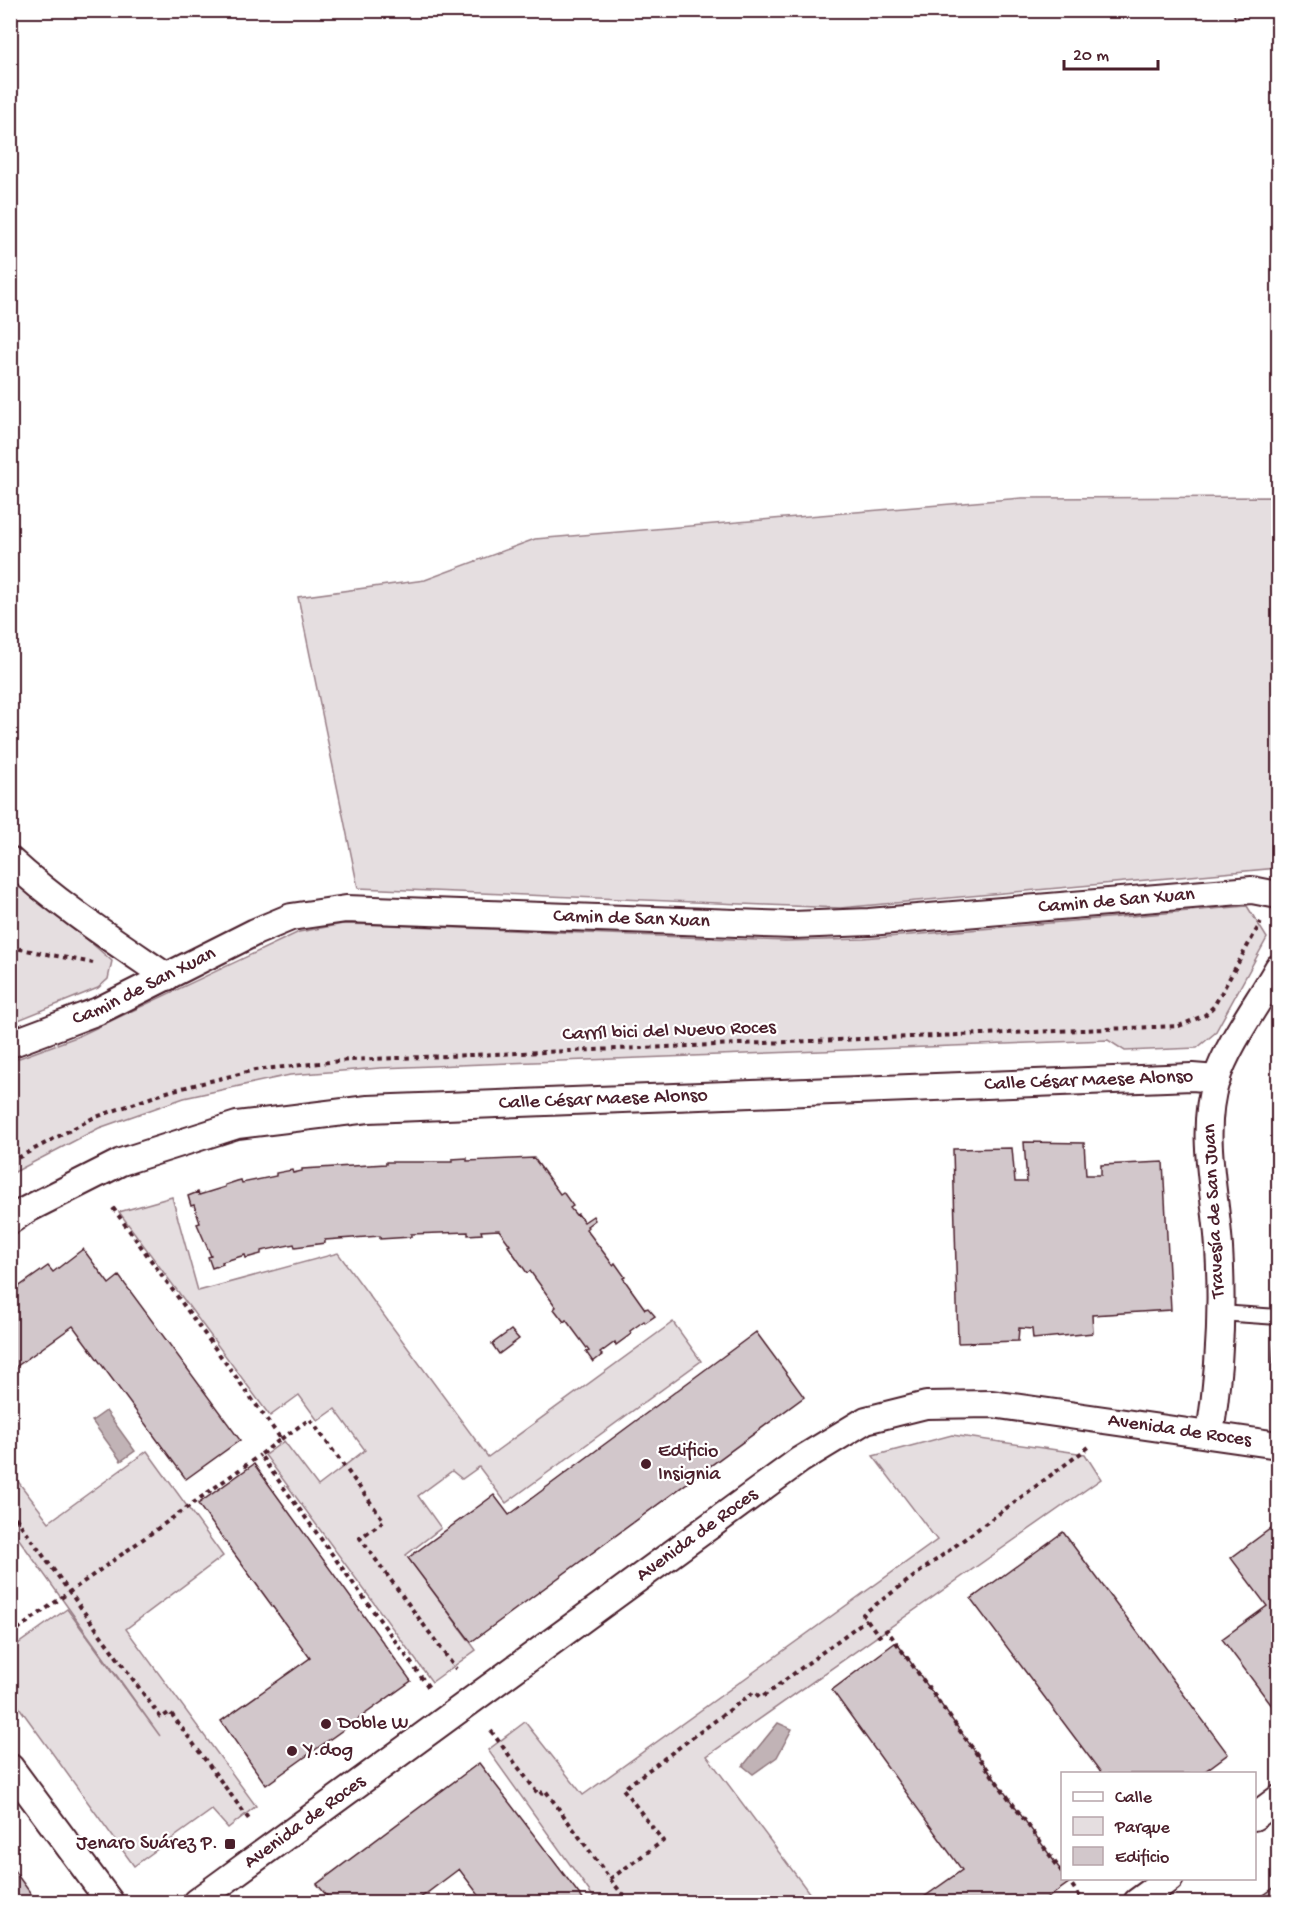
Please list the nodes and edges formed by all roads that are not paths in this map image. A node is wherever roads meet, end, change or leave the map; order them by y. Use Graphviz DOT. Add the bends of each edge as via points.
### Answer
graph roads {
  1 [pos="10,861"];
  2 [pos="1278,895"];
  3 [pos="1278,968"];
  4 [pos="167,977"];
  5 [pos="10,1044"];
  6 [pos="1216,1079"];
  7 [pos="10,1221"];
  8 [pos="1220,1313"];
  9 [pos="1278,1317"];
  10 [pos="1210,1435"];
  11 [pos="1278,1445"];
  12 [pos="10,1767"];
  13 [pos="1278,1799"];
  14 [pos="1256,1816"];
  15 [pos="1167,1880"];
  16 [pos="110,1902"];
  17 [pos="196,1902"];
  18 [pos="1137,1902"];
  1 -- 4 [label="street" via="41,889"];
  2 -- 4 [label="street, Camin de San Xuan" via="1252,890 793,925 346,909 291,917"];
  3 -- 6 [label="street, Travesía de San Juan"];
  4 -- 5 [label="street, Camin de San Xuan" via="98,1011"];
  6 -- 7 [label="street, Calle César Maese Alonso" via="369,1109 291,1118 237,1125 121,1162"];
  6 -- 8 [label="street, Travesía de San Juan" via="1209,1112"];
  8 -- 9 [label="lane"];
  8 -- 10 [label="street, Travesía de San Juan"];
  10 -- 11 [label="street, Avenida de Roces"];
  10 -- 17 [label="street, Avenida de Roces" via="992,1404 926,1405 866,1420 800,1460"];
  12 -- 16 [label="street"];
  13 -- 14 [label="street"];
  15 -- 18 [label="street"];
}
